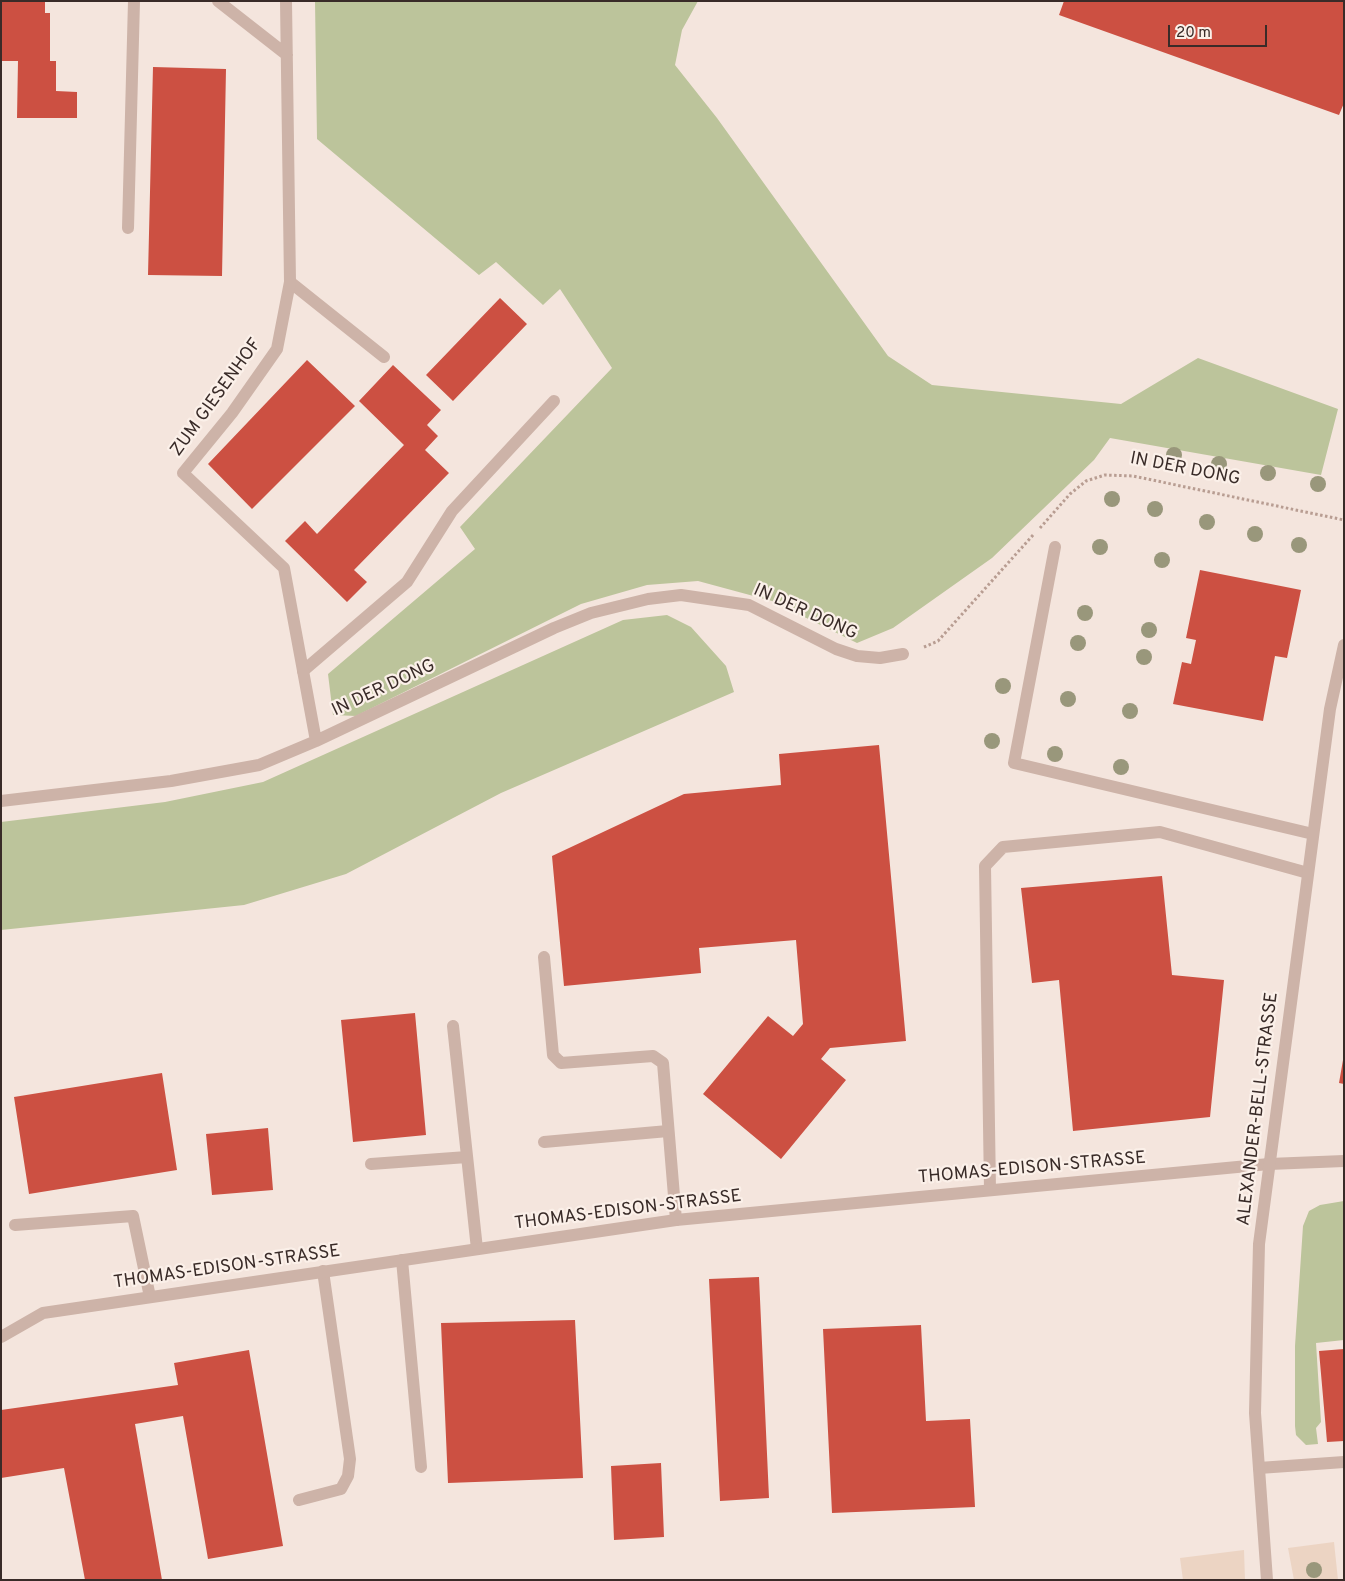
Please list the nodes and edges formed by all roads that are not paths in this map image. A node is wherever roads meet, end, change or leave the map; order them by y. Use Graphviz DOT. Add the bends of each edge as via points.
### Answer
graph roads {
  1 [pos="134,1"];
  2 [pos="218,1"];
  3 [pos="286,1"];
  4 [pos="287,55"];
  5 [pos="128,228"];
  6 [pos="290,282"];
  7 [pos="384,357"];
  8 [pos="554,401"];
  9 [pos="1055,547"];
  10 [pos="1344,645"];
  11 [pos="903,654"];
  12 [pos="304,672"];
  13 [pos="316,741"];
  14 [pos="1,801"];
  15 [pos="1314,834"];
  16 [pos="1308,873"];
  17 [pos="544,957"];
  18 [pos="453,1026"];
  19 [pos="668,1130"];
  20 [pos="544,1142"];
  21 [pos="467,1157"];
  22 [pos="1344,1161"];
  23 [pos="370,1164"];
  24 [pos="1269,1164"];
  25 [pos="990,1190"];
  26 [pos="676,1220"];
  27 [pos="15,1225"];
  28 [pos="477,1249"];
  29 [pos="402,1260"];
  30 [pos="323,1271"];
  31 [pos="150,1297"];
  32 [pos="1,1337"];
  33 [pos="1344,1462"];
  34 [pos="421,1467"];
  35 [pos="1259,1468"];
  36 [pos="298,1500"];
  37 [pos="1267,1580"];
  1 -- 5 [label="street"];
  2 -- 4 [label="street"];
  3 -- 4 [label="street, ZUM GIESENHOF"];
  4 -- 6 [label="street, ZUM GIESENHOF"];
  6 -- 7 [label="street"];
  6 -- 12 [label="street, ZUM GIESENHOF" via="277,349 183,473 284,568"];
  8 -- 12 [label="street" via="452,511 408,582"];
  9 -- 15 [label="street" via="1014,763"];
  10 -- 15 [label="street, ALEXANDER-BELL-STRASSE" via="1330,710"];
  11 -- 13 [label="street, IN DER DONG" via="880,658 856,656 749,605 681,596 648,599 591,613 554,628"];
  12 -- 13 [label="street, ZUM GIESENHOF"];
  13 -- 14 [label="street, IN DER DONG" via="260,765 171,781"];
  15 -- 16 [label="street, ALEXANDER-BELL-STRASSE"];
  16 -- 24 [label="street, ALEXANDER-BELL-STRASSE"];
  16 -- 25 [label="street" via="1160,832 1004,846 985,866"];
  17 -- 19 [label="street" via="553,1055 561,1063 653,1056 663,1063"];
  18 -- 21 [label="street"];
  19 -- 20 [label="street"];
  19 -- 26 [label="street"];
  21 -- 23 [label="street"];
  21 -- 28 [label="street"];
  22 -- 24 [label="street, THOMAS-EDISON-STRASSE"];
  24 -- 25 [label="street, THOMAS-EDISON-STRASSE"];
  24 -- 35 [label="street, ALEXANDER-BELL-STRASSE" via="1259,1244 1255,1413"];
  25 -- 26 [label="street, THOMAS-EDISON-STRASSE"];
  26 -- 28 [label="street, THOMAS-EDISON-STRASSE"];
  27 -- 31 [label="street" via="133,1216"];
  28 -- 29 [label="street, THOMAS-EDISON-STRASSE"];
  29 -- 30 [label="street, THOMAS-EDISON-STRASSE"];
  29 -- 34 [label="street"];
  30 -- 31 [label="street, THOMAS-EDISON-STRASSE"];
  30 -- 36 [label="street" via="350,1459 348,1476 341,1489"];
  31 -- 32 [label="street, THOMAS-EDISON-STRASSE" via="43,1313"];
  33 -- 35 [label="street"];
  35 -- 37 [label="street, ALEXANDER-BELL-STRASSE"];
}
